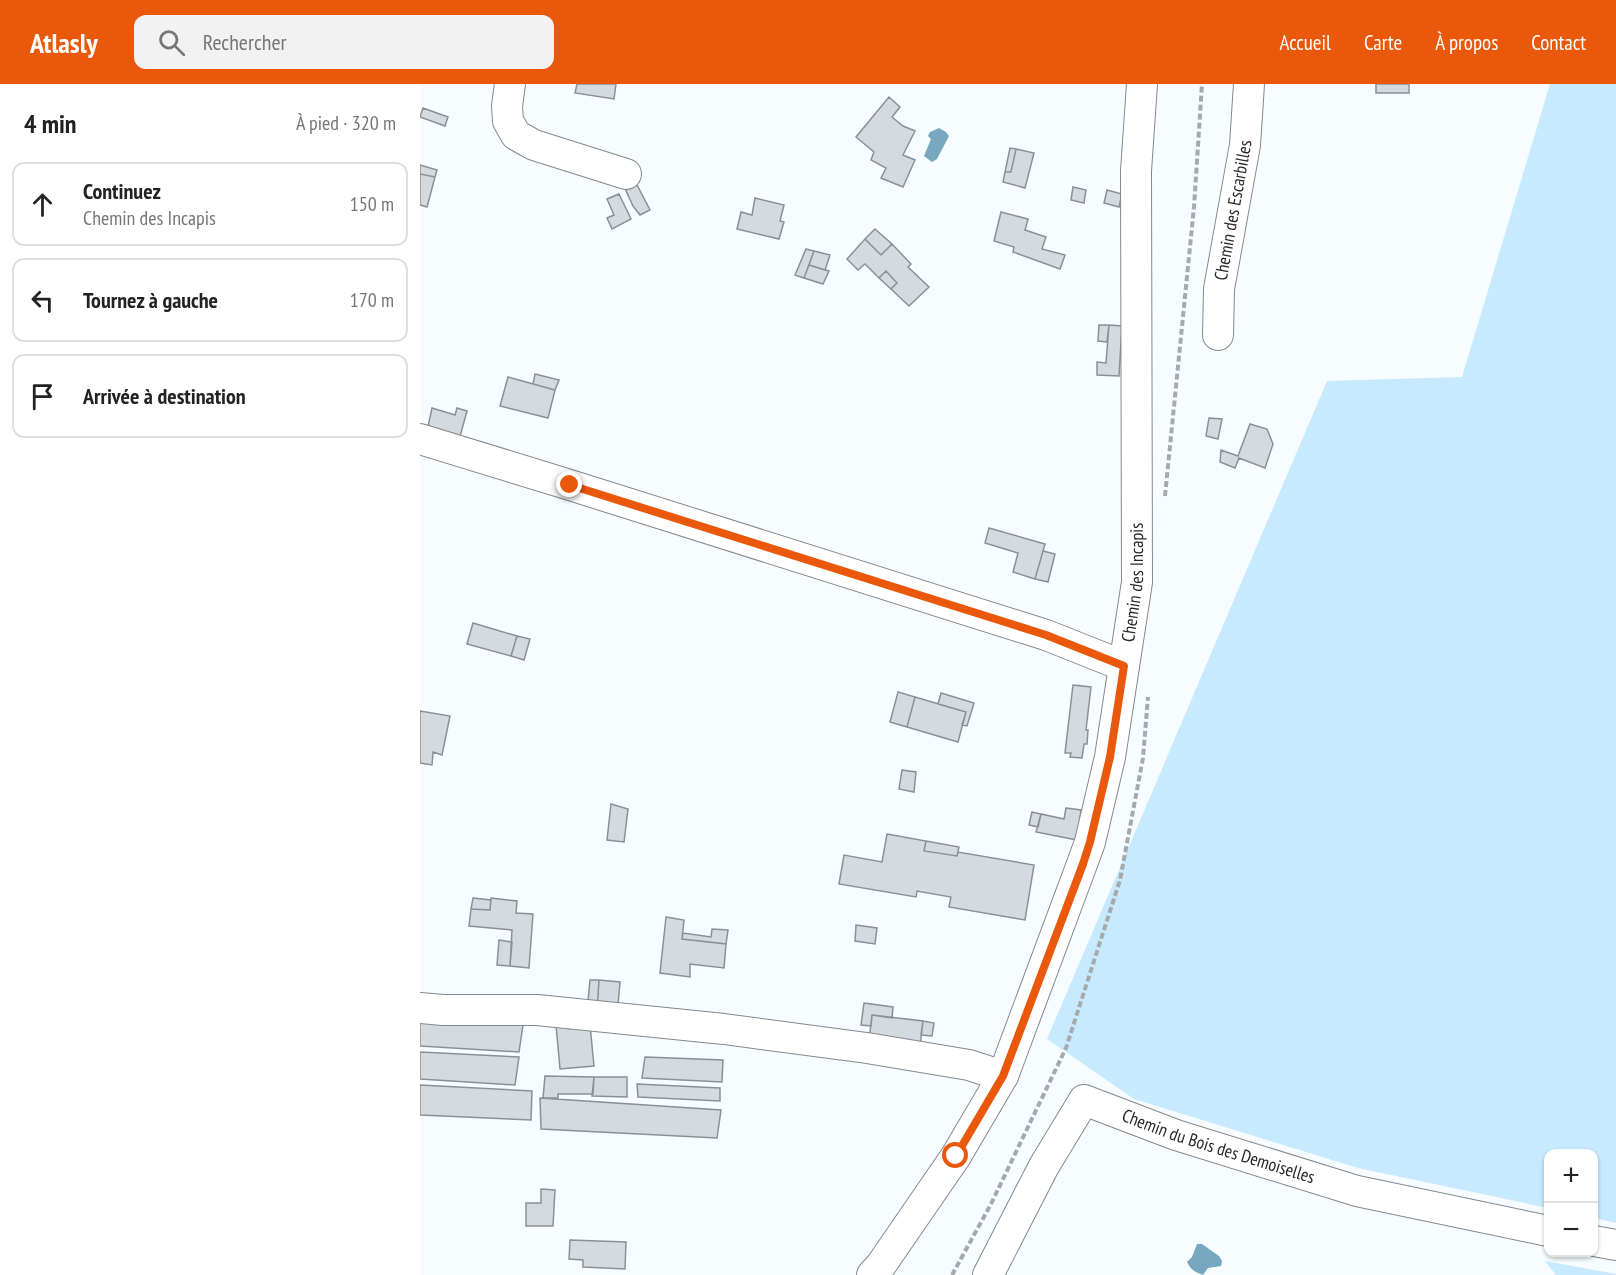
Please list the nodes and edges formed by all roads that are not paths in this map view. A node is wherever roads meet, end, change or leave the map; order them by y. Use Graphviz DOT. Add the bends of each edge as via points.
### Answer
graph roads {
  1 [pos="510,84"];
  2 [pos="1142,84"];
  3 [pos="1249,84"];
  4 [pos="626,174"];
  5 [pos="1218,335"];
  6 [pos="420,439"];
  7 [pos="1124,666"];
  8 [pos="420,1008"];
  9 [pos="1003,1076"];
  10 [pos="1544,1230"];
  11 [pos="1598,1242"];
  12 [pos="1616,1245"];
  13 [pos="872,1275"];
  14 [pos="988,1275"];
  1 -- 4 [label="street" via="508,121 516,135 534,145"];
  2 -- 7 [label="street, Chemin des Incapis" via="1136,171 1137,582"];
  3 -- 5 [label="street, Chemin des Escarbilles" via="1245,146 1219,290"];
  6 -- 7 [label="street" via="1046,635"];
  7 -- 9 [label="street, Chemin des Incapis" via="1110,757 1090,842"];
  8 -- 9 [label="street" via="537,1010 724,1029 969,1065"];
  9 -- 13 [label="street, Chemin des Incapis" via="956,1156"];
  10 -- 14 [label="street, Chemin du Bois des Demoiselles" via="1357,1191 1176,1135 1084,1100 1044,1166"];
  11 -- 12 [label="street"];
}
